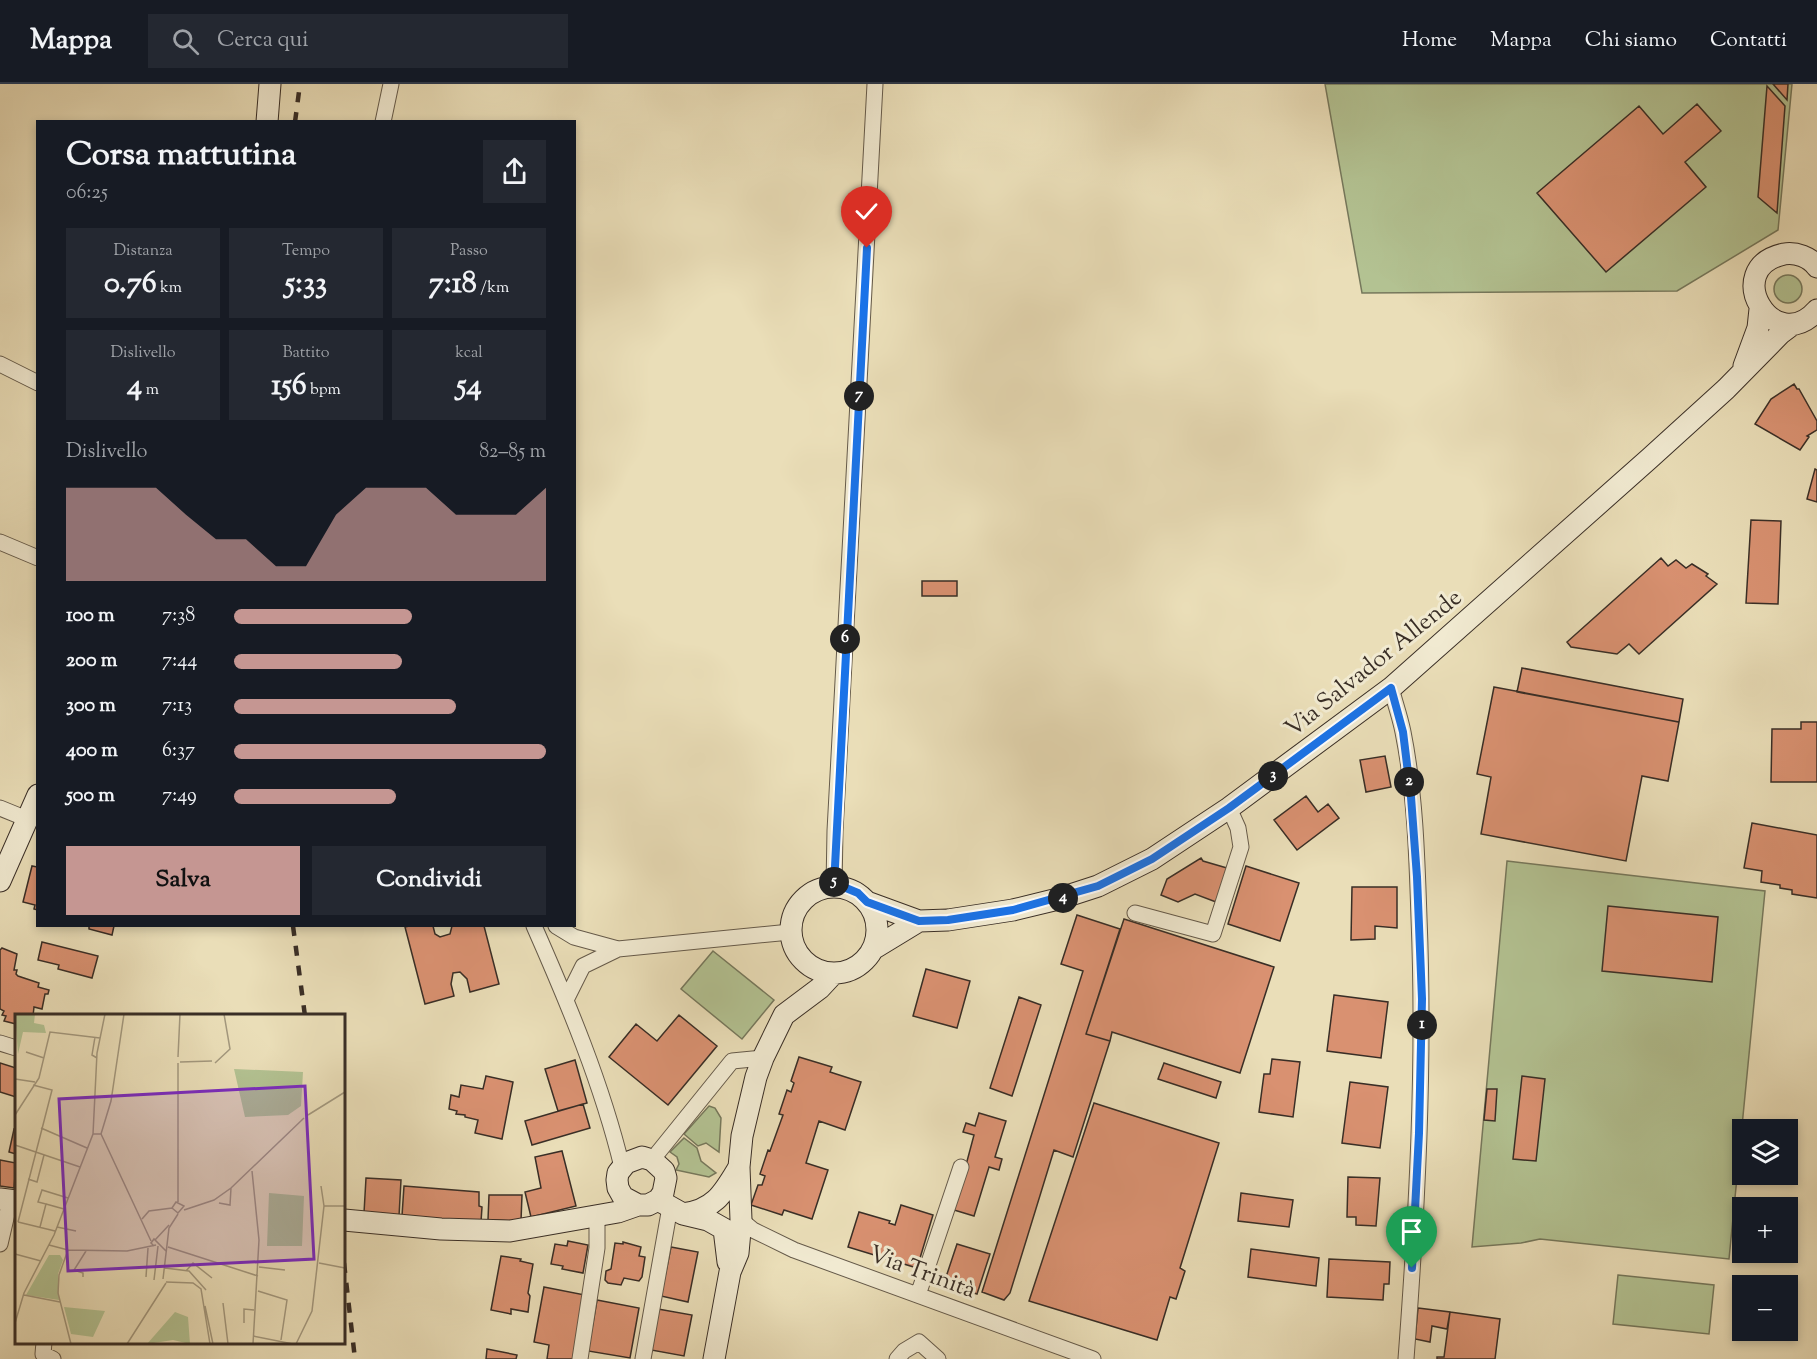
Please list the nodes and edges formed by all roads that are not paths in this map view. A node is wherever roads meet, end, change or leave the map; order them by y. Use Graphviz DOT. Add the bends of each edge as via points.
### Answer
graph roads {
  1 [pos="270,84"];
  2 [pos="391,84"];
  3 [pos="875,84"];
  4 [pos="267,120"];
  5 [pos="383,120"];
  6 [pos="1816,265"];
  7 [pos="1760,309"];
  8 [pos="1817,310"];
  9 [pos="1793,324"];
  10 [pos="0,364"];
  11 [pos="1740,375"];
  12 [pos="36,382"];
  13 [pos="0,542"];
  14 [pos="36,557"];
  15 [pos="1391,688"];
  16 [pos="36,799"];
  17 [pos="0,808"];
  18 [pos="1229,808"];
  19 [pos="27,819"];
  20 [pos="0,881"];
  21 [pos="834,886"];
  22 [pos="867,902"];
  23 [pos="1135,913"];
  24 [pos="919,921"];
  25 [pos="534,927"];
  26 [pos="558,927"];
  27 [pos="790,932"];
  28 [pos="618,949"];
  29 [pos="873,949"];
  30 [pos="833,974"];
  31 [pos="566,1000"];
  32 [pos="0,1043"];
  33 [pos="15,1048"];
  34 [pos="762,1058"];
  35 [pos="739,1167"];
  36 [pos="961,1167"];
  37 [pos="632,1168"];
  38 [pos="6,1201"];
  39 [pos="662,1206"];
  40 [pos="597,1215"];
  41 [pos="741,1220"];
  42 [pos="353,1222"];
  43 [pos="0,1225"];
  44 [pos="15,1231"];
  45 [pos="0,1243"];
  46 [pos="730,1272"];
  47 [pos="918,1295"];
  48 [pos="44,1344"];
  49 [pos="52,1359"];
  50 [pos="580,1359"];
  51 [pos="643,1359"];
  52 [pos="714,1359"];
  53 [pos="897,1359"];
  54 [pos="938,1359"];
  55 [pos="1093,1359"];
  56 [pos="1406,1359"];
  1 -- 4 [label="street"];
  2 -- 5 [label="street"];
  3 -- 21 [label="street"];
  6 -- 7 [label="street, Via Salvador Allende" via="1802,255 1788,253 1765,262 1754,285"];
  7 -- 9 [label="street" via="1780,323"];
  7 -- 11 [label="street, Via Salvador Allende" via="1753,346"];
  8 -- 9 [label="street, Via Salvador Allende"];
  9 -- 11 [label="street, Via Salvador Allende"];
  10 -- 12 [label="street"];
  11 -- 15 [label="street, Via Salvador Allende"];
  13 -- 14 [label="street"];
  15 -- 18 [label="street, Via Salvador Allende"];
  15 -- 56 [label="street" via="1403,732 1411,797 1422,999"];
  16 -- 19 [label="street"];
  17 -- 19 [label="street"];
  18 -- 23 [label="street" via="1241,847 1213,934"];
  18 -- 24 [label="street, Via Salvador Allende" via="1152,859 1098,886 1013,910"];
  19 -- 20 [label="street"];
  21 -- 22 [label="street" via="858,893"];
  21 -- 27 [label="street" via="820,888 797,905"];
  22 -- 24 [label="street, Via Salvador Allende"];
  22 -- 29 [label="street" via="877,924"];
  24 -- 29 [label="street, Via Salvador Allende"];
  25 -- 31 [label="street"];
  26 -- 28 [label="street" via="574,937"];
  27 -- 28 [label="street"];
  27 -- 30 [label="street" via="799,957 808,966"];
  28 -- 31 [label="street" via="583,966"];
  29 -- 30 [label="street" via="857,967"];
  30 -- 34 [label="street" via="784,1015"];
  31 -- 37 [label="street" via="614,1134"];
  32 -- 33 [label="street"];
  34 -- 35 [label="street" via="742,1136"];
  34 -- 37 [label="street" via="732,1061"];
  35 -- 39 [label="street" via="724,1193 695,1213"];
  35 -- 41 [label="street"];
  36 -- 47 [label="street"];
  37 -- 39 [label="street" via="664,1171"];
  37 -- 39 [label="street" via="623,1197"];
  37 -- 40 [label="street"];
  38 -- 43 [label="street"];
  38 -- 45 [label="street"];
  39 -- 40 [label="street"];
  39 -- 46 [label="street" via="724,1229"];
  39 -- 51 [label="street"];
  40 -- 42 [label="street" via="510,1231"];
  40 -- 50 [label="street" via="597,1248"];
  41 -- 46 [label="street" via="738,1253"];
  41 -- 47 [label="street, Via Trinità" via="794,1250"];
  44 -- 45 [label="street"];
  46 -- 52 [label="street"];
  47 -- 55 [label="street, Via Trinità"];
  48 -- 49 [label="street" via="44,1354"];
  53 -- 54 [label="street" via="919,1342"];
}
